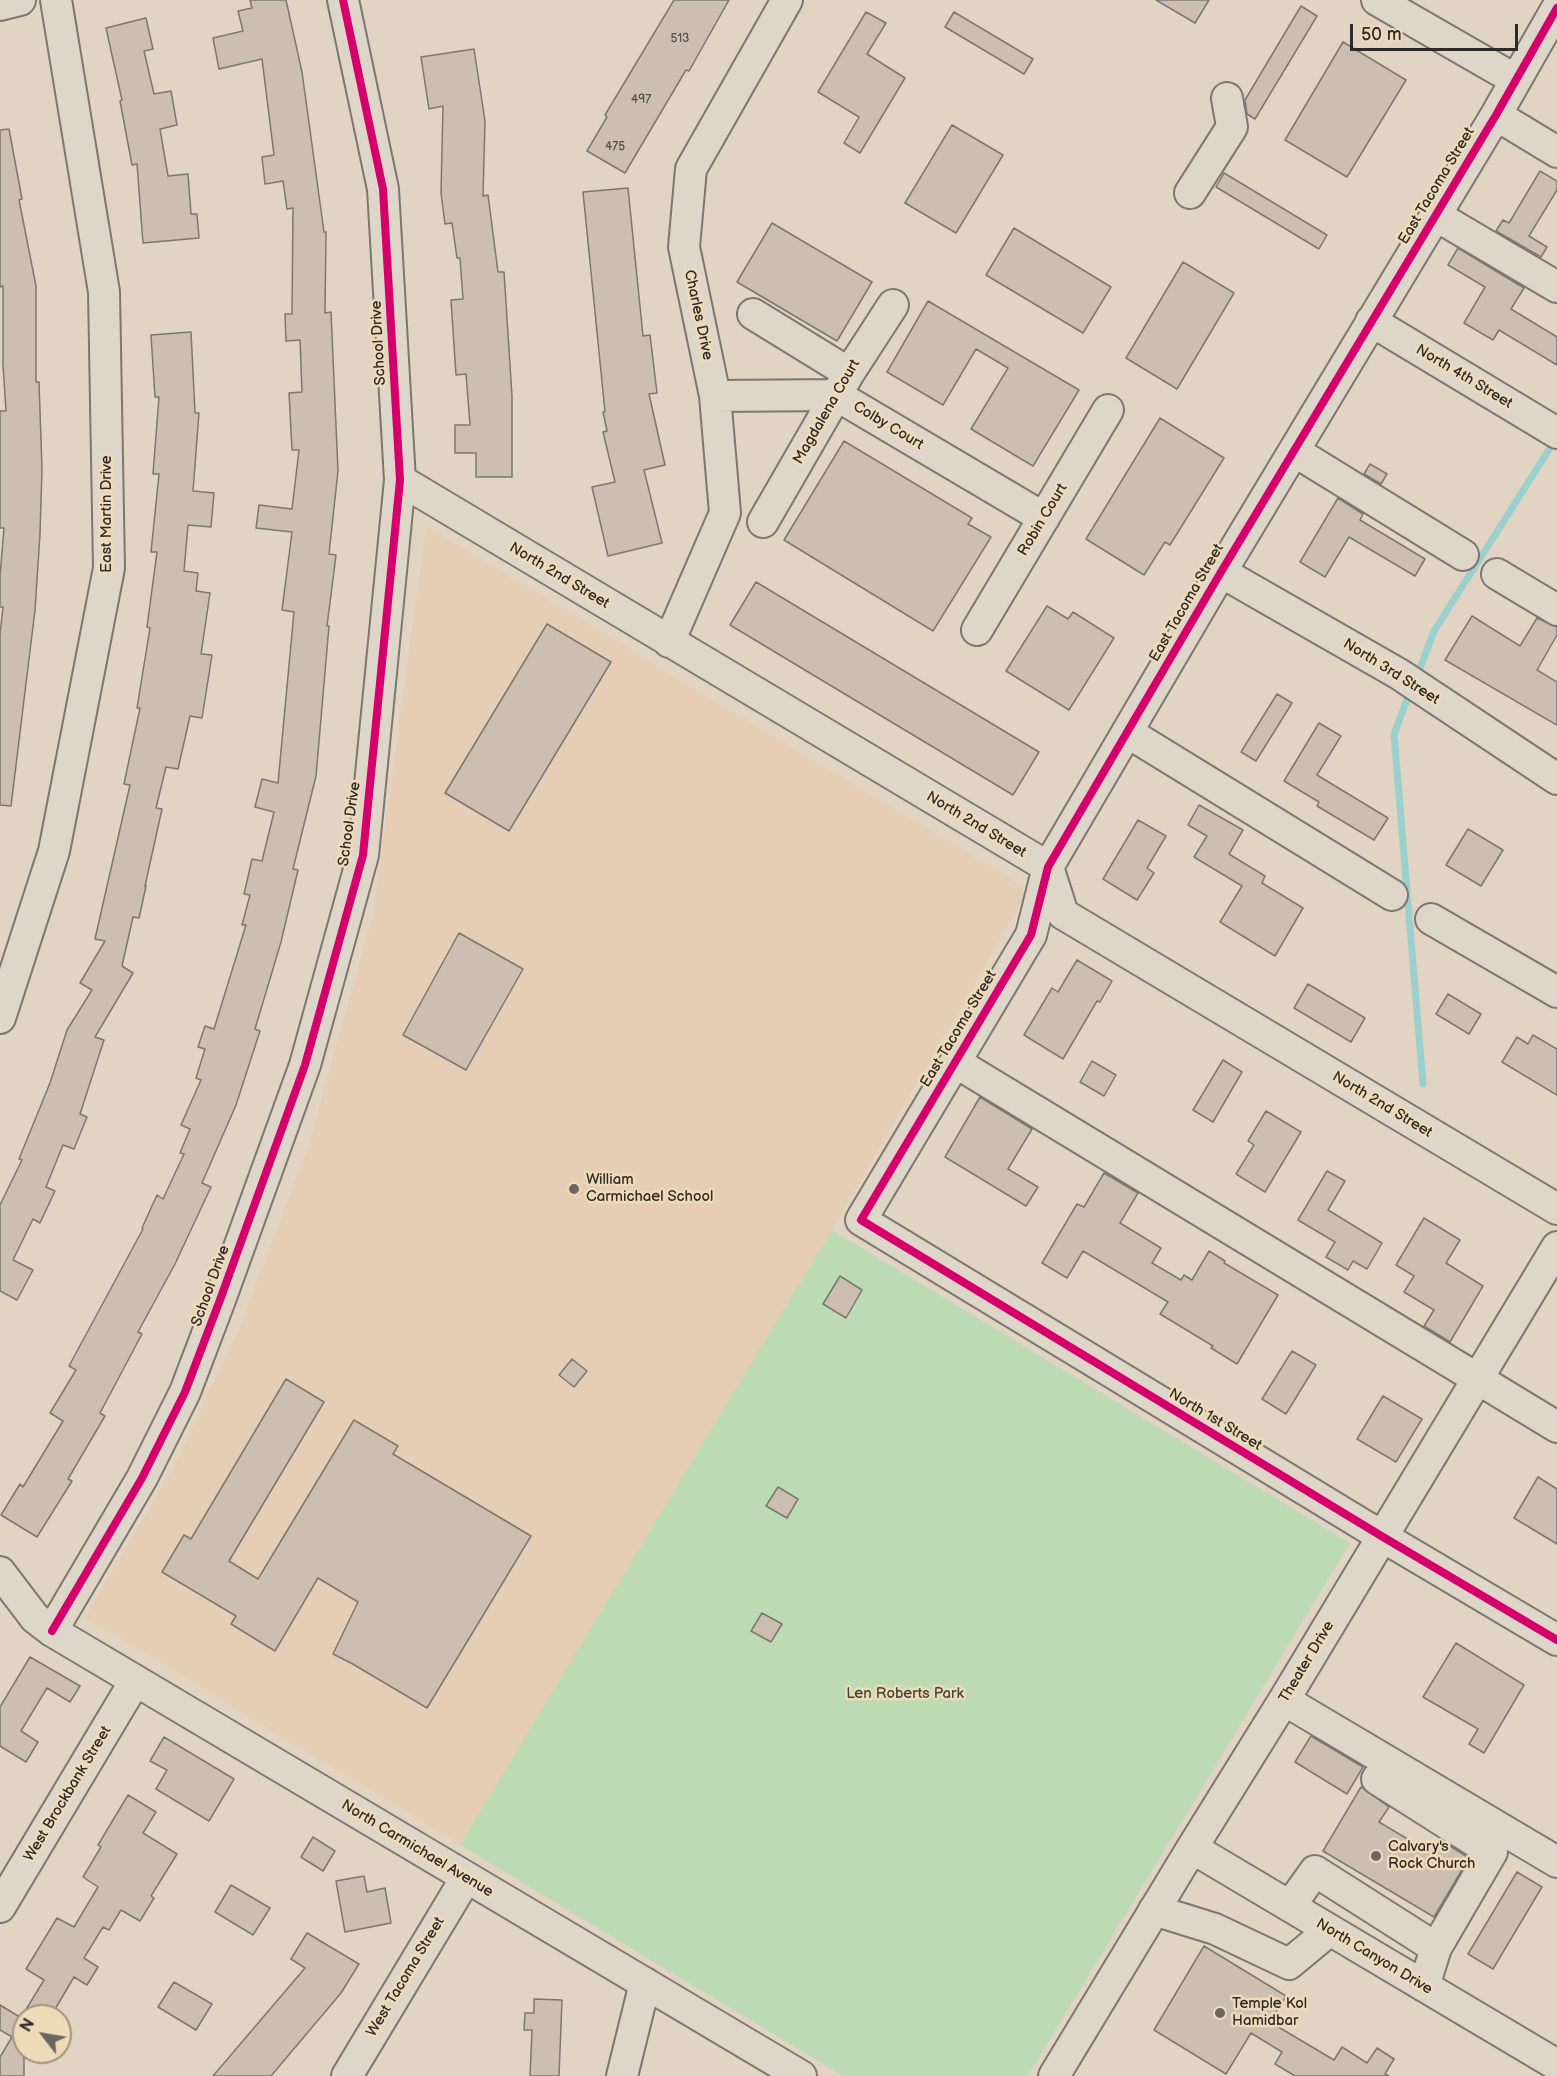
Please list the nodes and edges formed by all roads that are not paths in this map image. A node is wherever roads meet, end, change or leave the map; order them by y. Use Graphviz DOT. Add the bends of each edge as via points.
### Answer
graph roads {
  1 [pos="20,0"];
  2 [pos="56,0"];
  3 [pos="343,0"];
  4 [pos="787,0"];
  5 [pos="1377,0"];
  6 [pos="0,5"];
  7 [pos="1557,8"];
  8 [pos="1516,80"];
  9 [pos="1227,98"];
  10 [pos="1496,115"];
  11 [pos="1557,152"];
  12 [pos="1190,193"];
  13 [pos="1435,215"];
  14 [pos="1557,287"];
  15 [pos="894,305"];
  16 [pos="753,315"];
  17 [pos="1371,321"];
  18 [pos="842,384"];
  19 [pos="715,396"];
  20 [pos="1108,410"];
  21 [pos="1557,433"];
  22 [pos="1294,451"];
  23 [pos="400,480"];
  24 [pos="1044,518"];
  25 [pos="763,522"];
  26 [pos="1463,555"];
  27 [pos="1221,572"];
  28 [pos="1497,574"];
  29 [pos="1557,610"];
  30 [pos="978,630"];
  31 [pos="669,642"];
  32 [pos="1127,732"];
  33 [pos="1557,779"];
  34 [pos="1048,867"];
  35 [pos="1392,895"];
  36 [pos="1431,919"];
  37 [pos="1557,992"];
  38 [pos="0,1018"];
  39 [pos="956,1062"];
  40 [pos="1557,1209"];
  41 [pos="861,1220"];
  42 [pos="1557,1247"];
  43 [pos="1478,1378"];
  44 [pos="1557,1427"];
  45 [pos="1383,1537"];
  46 [pos="0,1572"];
  47 [pos="0,1608"];
  48 [pos="44,1625"];
  49 [pos="1557,1640"];
  50 [pos="135,1681"];
  51 [pos="1284,1700"];
  52 [pos="1366,1773"];
  53 [pos="1192,1848"];
  54 [pos="1557,1862"];
  55 [pos="465,1878"];
  56 [pos="1290,1906"];
  57 [pos="0,1907"];
  58 [pos="1154,1910"];
  59 [pos="1330,1930"];
  60 [pos="1436,1948"];
  61 [pos="645,1983"];
  62 [pos="1424,1986"];
  63 [pos="1557,2065"];
  64 [pos="347,2076"];
  65 [pos="622,2076"];
  66 [pos="801,2076"];
  67 [pos="1054,2076"];
  1 -- 6 [label="street"];
  2 -- 38 [label="street, East Martin Drive" via="104,292 109,568 54,851"];
  3 -- 23 [label="street, School Drive" via="383,189"];
  4 -- 19 [label="street, Charles Drive" via="691,169 684,247"];
  5 -- 8 [label="street"];
  7 -- 8 [label="street, East Tacoma Street"];
  8 -- 10 [label="street, East Tacoma Street"];
  9 -- 12 [label="street" via="1232,127"];
  10 -- 11 [label="street"];
  10 -- 13 [label="street, East Tacoma Street"];
  13 -- 14 [label="street"];
  13 -- 17 [label="street, East Tacoma Street"];
  15 -- 18 [label="street, Magdalena Court"];
  16 -- 18 [label="street"];
  17 -- 21 [label="street, North 4th Street"];
  17 -- 22 [label="street, East Tacoma Street"];
  18 -- 19 [label="street, Colby Court"];
  18 -- 24 [label="street, Colby Court"];
  18 -- 25 [label="street, Magdalena Court"];
  19 -- 31 [label="street, Charles Drive" via="725,513"];
  20 -- 24 [label="street, Robin Court"];
  22 -- 26 [label="street"];
  22 -- 27 [label="street, East Tacoma Street"];
  23 -- 31 [label="street, North 2nd Street"];
  23 -- 48 [label="street, School Drive" via="363,855 305,1065 185,1392 142,1478"];
  24 -- 30 [label="street, Robin Court"];
  27 -- 32 [label="street, East Tacoma Street"];
  27 -- 33 [label="street, North 3rd Street" via="1398,674"];
  28 -- 29 [label="street"];
  31 -- 34 [label="street, North 2nd Street"];
  32 -- 34 [label="street, East Tacoma Street"];
  32 -- 35 [label="street"];
  34 -- 39 [label="street, East Tacoma Street" via="1030,935"];
  34 -- 40 [label="street, North 2nd Street" via="1064,914"];
  36 -- 37 [label="street"];
  39 -- 41 [label="street, East Tacoma Street"];
  39 -- 43 [label="street"];
  41 -- 45 [label="street, North 1st Street"];
  42 -- 43 [label="street, Theater Drive"];
  43 -- 44 [label="street"];
  43 -- 45 [label="street, Theater Drive"];
  45 -- 49 [label="street, North 1st Street"];
  45 -- 51 [label="street, Theater Drive"];
  46 -- 48 [label="street, North Carmichael Avenue"];
  47 -- 48 [label="street, North Carmichael Avenue"];
  48 -- 50 [label="street, North Carmichael Avenue"];
  50 -- 55 [label="street, North Carmichael Avenue"];
  50 -- 57 [label="street, West Brockbank Street"];
  51 -- 53 [label="street, Theater Drive"];
  51 -- 54 [label="street"];
  52 -- 60 [label="street" via="1492,1852"];
  53 -- 56 [label="street, North Canyon Drive"];
  53 -- 58 [label="street, Theater Drive"];
  55 -- 61 [label="street, North Carmichael Avenue"];
  55 -- 64 [label="street, West Tacoma Street"];
  56 -- 59 [label="street, North Canyon Drive"];
  56 -- 60 [label="street" via="1315,1871"];
  58 -- 59 [label="street" via="1215,1929 1289,1964"];
  58 -- 67 [label="street, Theater Drive"];
  59 -- 62 [label="street, North Canyon Drive"];
  60 -- 62 [label="street"];
  61 -- 65 [label="street"];
  61 -- 66 [label="street, North Carmichael Avenue"];
  62 -- 63 [label="street, North Canyon Drive"];
}
